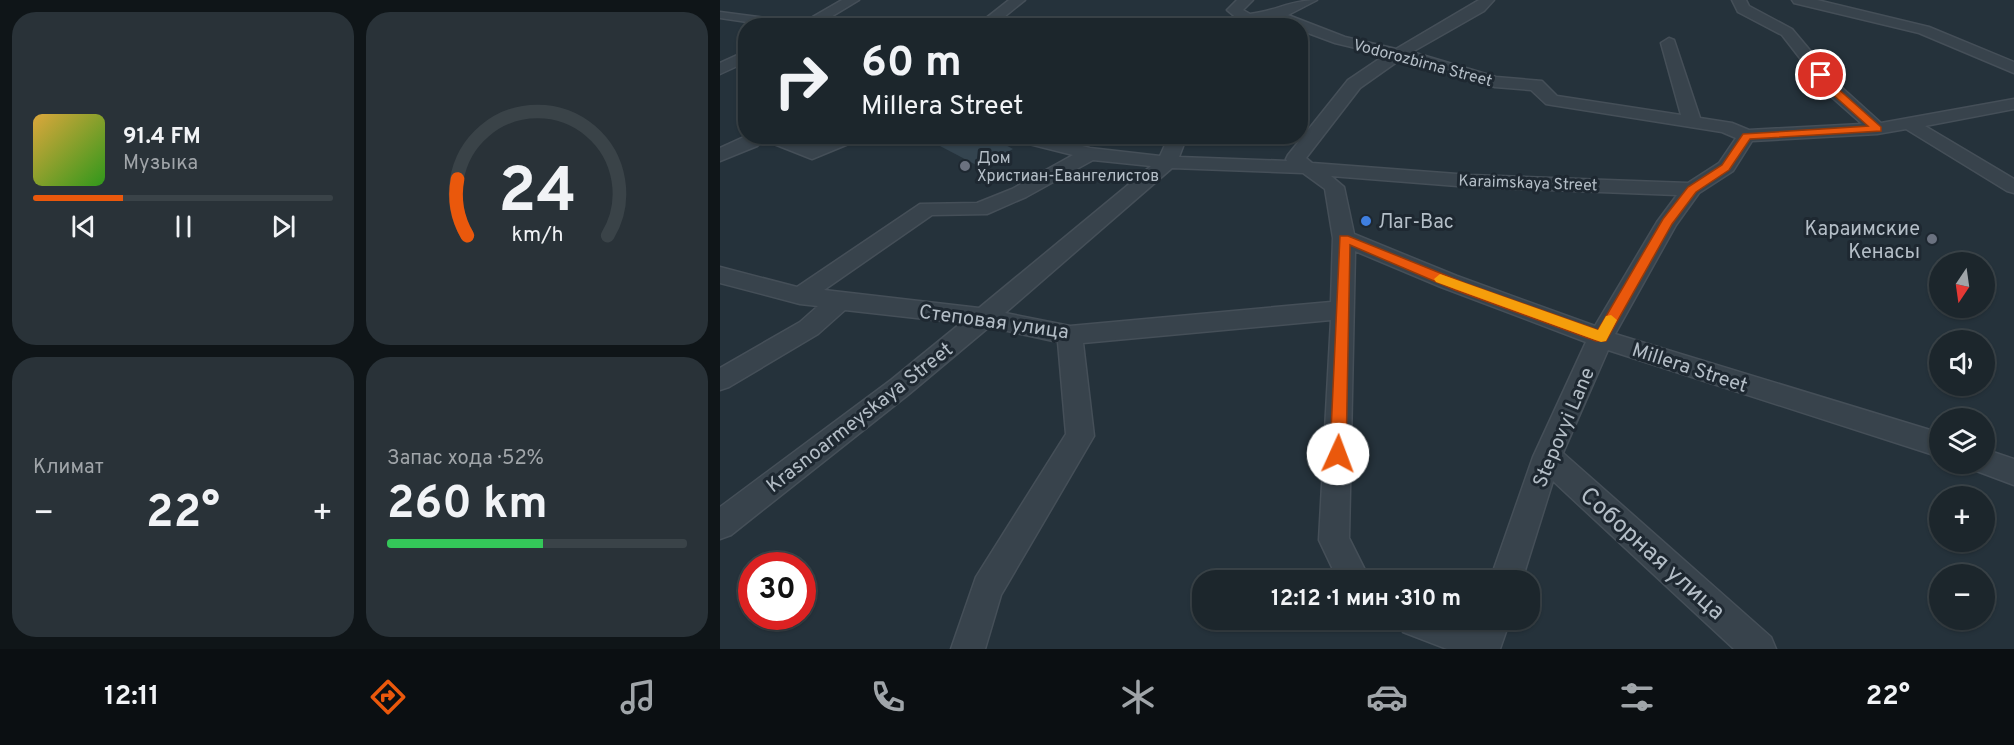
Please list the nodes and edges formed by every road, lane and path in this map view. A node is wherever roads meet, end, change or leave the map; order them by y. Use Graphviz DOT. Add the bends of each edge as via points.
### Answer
graph roads {
  1 [pos="852,0"];
  2 [pos="1018,0"];
  3 [pos="1246,0"];
  4 [pos="1310,0"];
  5 [pos="1487,0"];
  6 [pos="1738,0"];
  7 [pos="1802,0"];
  8 [pos="720,15"];
  9 [pos="1275,15"];
  10 [pos="743,18"];
  11 [pos="819,18"];
  12 [pos="994,18"];
  13 [pos="1241,18"];
  14 [pos="1262,18"];
  15 [pos="1283,18"];
  16 [pos="1308,28"];
  17 [pos="1669,43"];
  18 [pos="1398,54"];
  19 [pos="738,60"];
  20 [pos="2014,68"];
  21 [pos="720,69"];
  22 [pos="2014,104"];
  23 [pos="1692,122"];
  24 [pos="1908,123"];
  25 [pos="1877,129"];
  26 [pos="1746,136"];
  27 [pos="1308,142"];
  28 [pos="746,144"];
  29 [pos="790,144"];
  30 [pos="833,144"];
  31 [pos="1051,144"];
  32 [pos="1175,144"];
  33 [pos="1307,144"];
  34 [pos="720,154"];
  35 [pos="1090,154"];
  36 [pos="1167,162"];
  37 [pos="1309,168"];
  38 [pos="2014,187"];
  39 [pos="1692,189"];
  40 [pos="1344,238"];
  41 [pos="720,275"];
  42 [pos="800,296"];
  43 [pos="839,302"];
  44 [pos="1343,310"];
  45 [pos="984,317"];
  46 [pos="1070,334"];
  47 [pos="1601,337"];
  48 [pos="720,380"];
  49 [pos="1929,442"];
  50 [pos="1547,457"];
  51 [pos="1995,465"];
  52 [pos="2014,472"];
  53 [pos="720,525"];
  54 [pos="1349,570"];
  55 [pos="1509,570"];
  56 [pos="1442,630"];
  57 [pos="1490,630"];
  58 [pos="968,649"];
  59 [pos="1759,649"];
  1 -- 11 [label="street"];
  2 -- 12 [label="street"];
  3 -- 13 [label="street" via="1234,10"];
  4 -- 9 [label="street"];
  5 -- 18 [label="street"];
  6 -- 25 [label="street" via="1743,9 1787,32 1833,89"];
  7 -- 20 [label="street" via="1924,30"];
  8 -- 10 [label="street"];
  9 -- 14 [label="street"];
  9 -- 15 [label="street, Vodorozbirna Street"];
  16 -- 18 [label="street, Vodorozbirna Street"];
  17 -- 23 [label="street"];
  18 -- 23 [label="street, Vodorozbirna Street" via="1495,82 1536,85 1552,100"];
  18 -- 27 [label="street" via="1354,84"];
  19 -- 21 [label="street"];
  22 -- 24 [label="street"];
  23 -- 26 [label="street, Vodorozbirna Street" via="1726,127"];
  24 -- 25 [label="street"];
  24 -- 38 [label="street"];
  25 -- 26 [label="street"];
  26 -- 39 [label="street" via="1726,168"];
  28 -- 34 [label="street"];
  29 -- 30 [label="street" via="812,153"];
  31 -- 35 [label="street, Karaimskaya Street"];
  32 -- 36 [label="street, Krasnoarmeyskaya Street"];
  33 -- 37 [label="street" via="1295,159"];
  35 -- 36 [label="street, Karaimskaya Street"];
  35 -- 42 [label="street" via="981,209 927,209"];
  36 -- 37 [label="street, Karaimskaya Street"];
  36 -- 45 [label="street, Krasnoarmeyskaya Street"];
  37 -- 39 [label="street, Karaimskaya Street" via="1470,181"];
  37 -- 40 [label="street" via="1334,187"];
  39 -- 47 [label="street, Stepovyi Lane" via="1667,222"];
  40 -- 44 [label="street"];
  40 -- 47 [label="street, Millera Street" via="1460,287"];
  41 -- 42 [label="street, Степовая улица"];
  42 -- 43 [label="street, Степовая улица"];
  43 -- 45 [label="street, Степовая улица"];
  43 -- 48 [label="street" via="809,328"];
  44 -- 46 [label="street, Степовая улица"];
  44 -- 54 [label="street" via="1334,540"];
  45 -- 46 [label="street, Степовая улица"];
  45 -- 53 [label="street, Krasnoarmeyskaya Street"];
  46 -- 58 [label="street" via="1080,436 987,588"];
  47 -- 49 [label="street, Millera Street"];
  47 -- 50 [label="street, Stepovyi Lane"];
  50 -- 55 [label="street, Stepovyi Lane"];
  50 -- 59 [label="street, Соборная улица"];
  51 -- 52 [label="street"];
  56 -- 57 [label="street" via="1484,646"];
}
